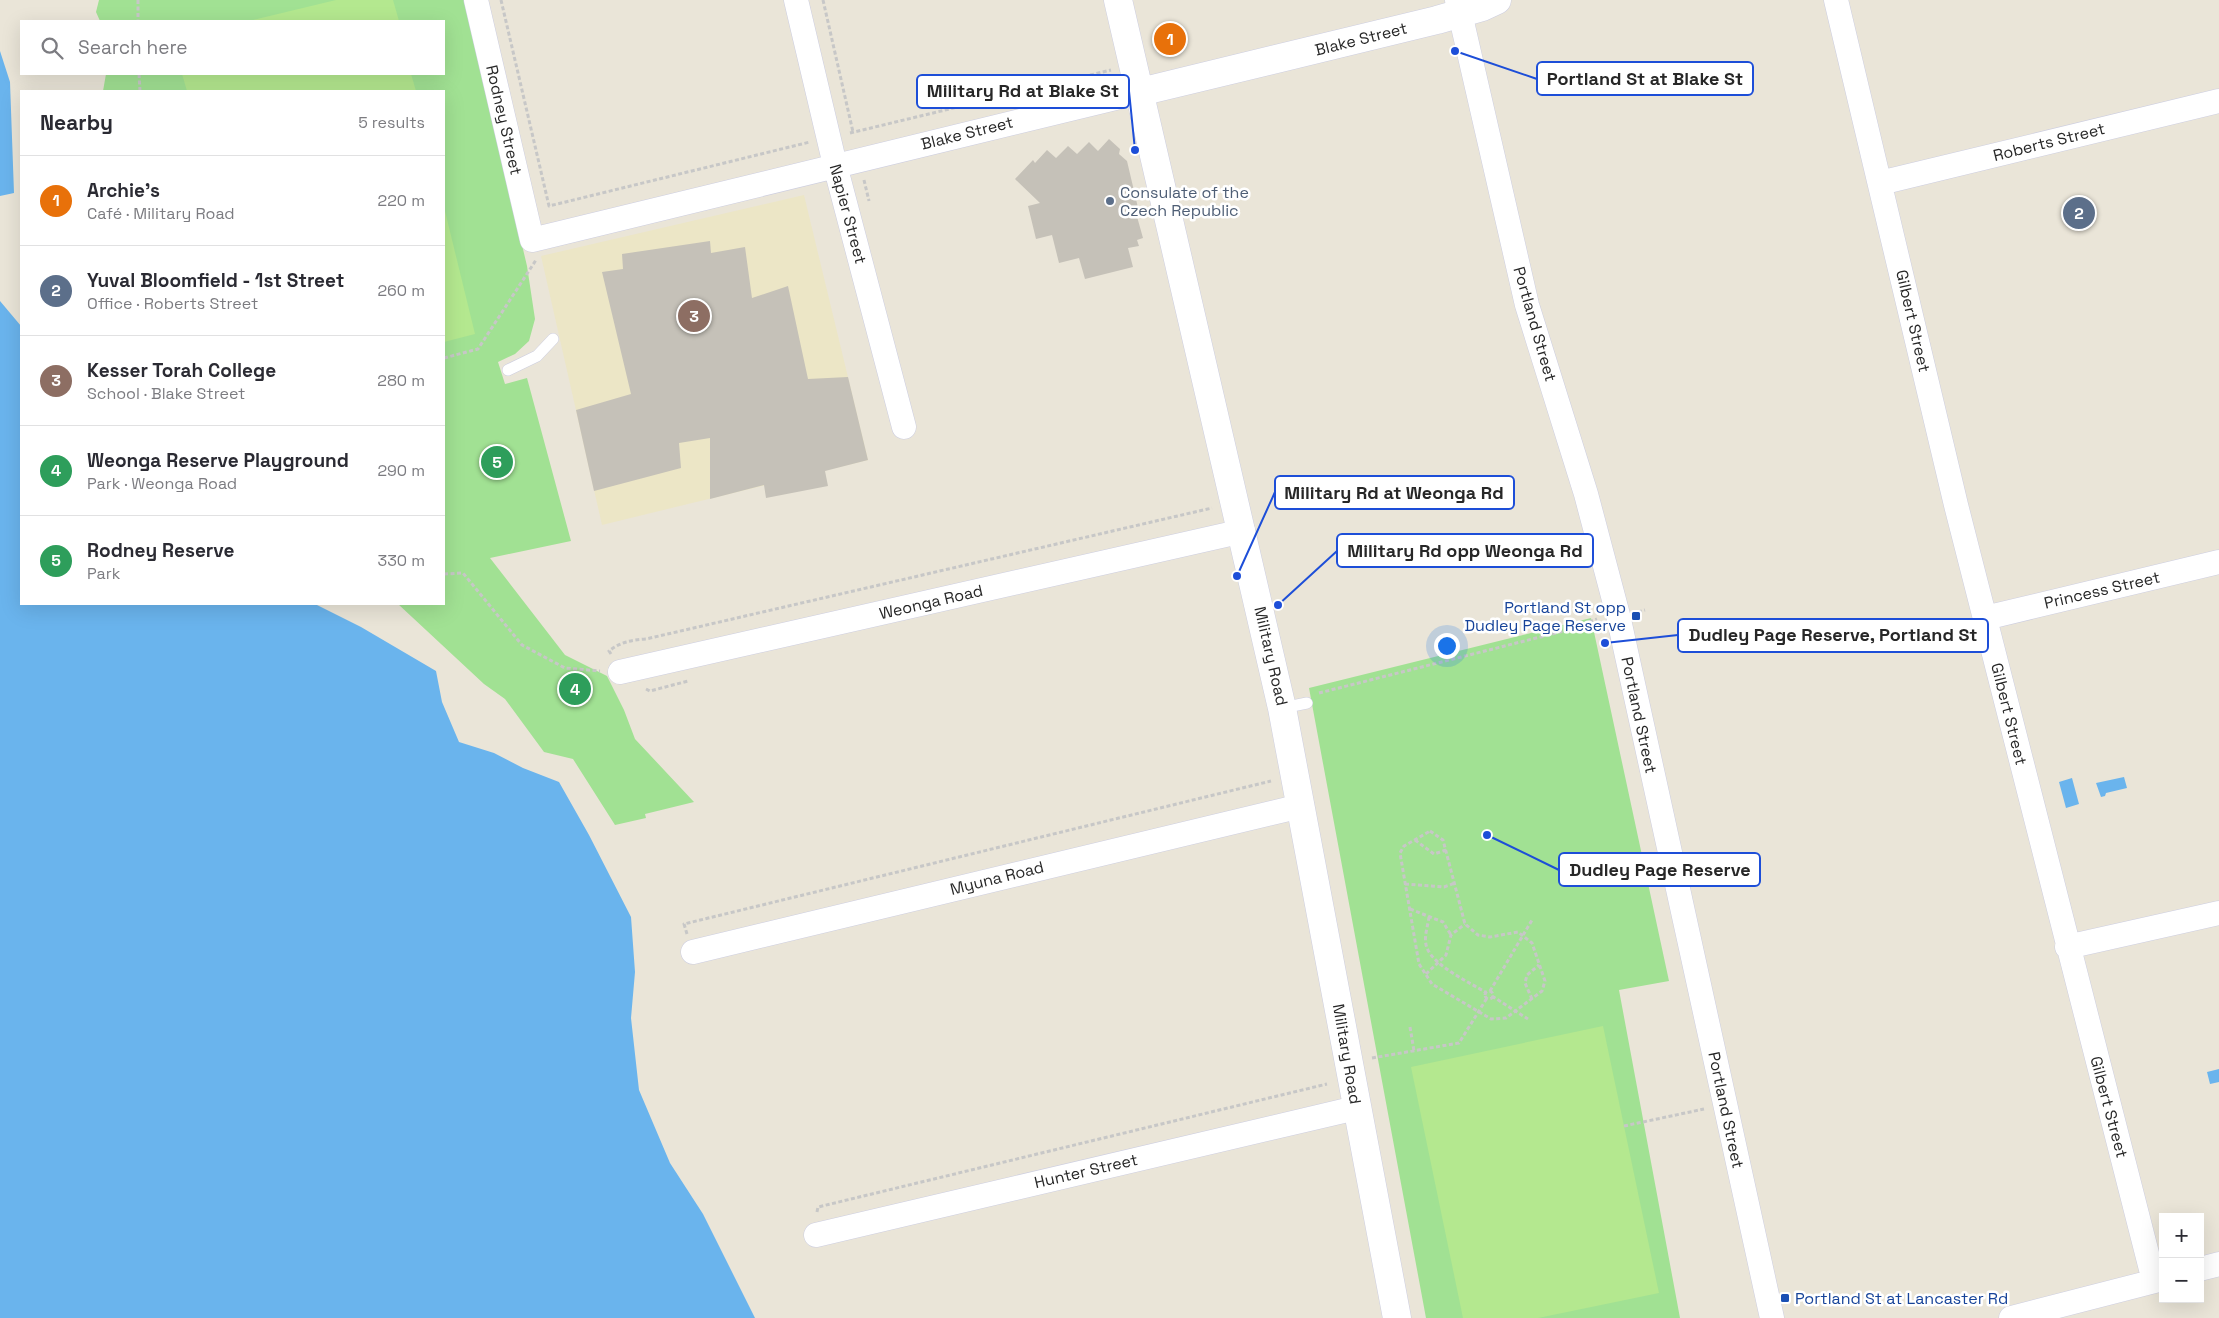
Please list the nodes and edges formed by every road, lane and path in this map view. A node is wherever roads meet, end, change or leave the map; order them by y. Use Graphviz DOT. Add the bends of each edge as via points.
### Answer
graph roads {
  1 [pos="138,0"];
  2 [pos="476,0"];
  3 [pos="501,0"];
  4 [pos="796,0"];
  5 [pos="822,0"];
  6 [pos="1118,0"];
  7 [pos="1497,0"];
  8 [pos="1836,0"];
  9 [pos="1459,7"];
  10 [pos="138,20"];
  11 [pos="1116,69"];
  12 [pos="140,75"];
  13 [pos="140,90"];
  14 [pos="1140,92"];
  15 [pos="2219,101"];
  16 [pos="853,132"];
  17 [pos="829,138"];
  18 [pos="835,166"];
  19 [pos="1880,183"];
  20 [pos="534,250"];
  21 [pos="553,339"];
  22 [pos="445,358"];
  23 [pos="508,370"];
  24 [pos="904,427"];
  25 [pos="1212,508"];
  26 [pos="1243,531"];
  27 [pos="2219,562"];
  28 [pos="445,574"];
  29 [pos="1985,618"];
  30 [pos="1589,620"];
  31 [pos="620,672"];
  32 [pos="1315,694"];
  33 [pos="1271,781"];
  34 [pos="1301,806"];
  35 [pos="1414,840"];
  36 [pos="1446,850"];
  37 [pos="1455,883"];
  38 [pos="1405,884"];
  39 [pos="1410,910"];
  40 [pos="2219,913"];
  41 [pos="1429,917"];
  42 [pos="1532,920"];
  43 [pos="1465,924"];
  44 [pos="1451,935"];
  45 [pos="1523,936"];
  46 [pos="2067,948"];
  47 [pos="693,952"];
  48 [pos="1438,962"];
  49 [pos="1539,965"];
  50 [pos="1426,974"];
  51 [pos="1490,991"];
  52 [pos="1485,992"];
  53 [pos="1492,996"];
  54 [pos="1487,998"];
  55 [pos="1532,999"];
  56 [pos="1479,1011"];
  57 [pos="1516,1011"];
  58 [pos="1528,1019"];
  59 [pos="1410,1027"];
  60 [pos="1414,1051"];
  61 [pos="1372,1058"];
  62 [pos="1327,1084"];
  63 [pos="1724,1106"];
  64 [pos="1356,1108"];
  65 [pos="1624,1126"];
  66 [pos="816,1235"];
  67 [pos="2219,1264"];
  68 [pos="2204,1268"];
  69 [pos="2158,1280"];
  70 [pos="1397,1318"];
  71 [pos="1772,1318"];
  72 [pos="2011,1318"];
  1 -- 10 [label="path"];
  2 -- 20 [label="street, Rodney Street"];
  3 -- 17 [label="path" via="549,206"];
  4 -- 17 [label="street, Napier Street"];
  5 -- 16 [label="path"];
  6 -- 14 [label="street, Military Road"];
  7 -- 9 [label="street, Blake Street" via="1482,7"];
  8 -- 19 [label="street, Gilbert Street"];
  9 -- 14 [label="street, Blake Street"];
  9 -- 63 [label="street, Portland Street" via="1527,305 1586,494 1615,606"];
  11 -- 16 [label="path"];
  12 -- 13 [label="path"];
  14 -- 18 [label="street, Blake Street"];
  14 -- 26 [label="street, Military Road"];
  15 -- 19 [label="street, Roberts Street"];
  16 -- 17 [label="path"];
  17 -- 18 [label="street, Napier Street"];
  18 -- 20 [label="street, Blake Street"];
  18 -- 24 [label="street, Napier Street"];
  19 -- 29 [label="street, Gilbert Street"];
  20 -- 22 [label="path" via="478,349"];
  21 -- 23 [label="lane" via="537,356"];
  25 -- 31 [label="path" via="632,640 609,651"];
  26 -- 31 [label="street, Weonga Road"];
  26 -- 34 [label="street, Military Road" via="1295,706"];
  27 -- 29 [label="street, Princess Street"];
  28 -- 31 [label="path" via="464,573 522,644 530,649 565,668"];
  29 -- 46 [label="street, Gilbert Street"];
  30 -- 32 [label="path" via="1576,628"];
  33 -- 47 [label="path" via="684,924"];
  34 -- 47 [label="street, Myuna Road"];
  34 -- 64 [label="street, Military Road"];
  35 -- 36 [label="path" via="1434,854"];
  35 -- 36 [label="path" via="1430,832 1443,840"];
  35 -- 38 [label="path" via="1400,853"];
  36 -- 37 [label="path"];
  37 -- 38 [label="path" via="1444,887"];
  37 -- 43 [label="path"];
  38 -- 39 [label="path"];
  39 -- 41 [label="path"];
  39 -- 50 [label="path" via="1420,964"];
  40 -- 46 [label="street"];
  41 -- 44 [label="path" via="1443,922"];
  41 -- 48 [label="path" via="1425,938 1427,948"];
  42 -- 45 [label="path"];
  43 -- 44 [label="path"];
  43 -- 45 [label="path" via="1478,935 1490,938 1518,932"];
  44 -- 48 [label="path" via="1446,955"];
  45 -- 49 [label="path" via="1532,943"];
  45 -- 51 [label="path"];
  46 -- 69 [label="street, Gilbert Street"];
  48 -- 50 [label="path"];
  48 -- 52 [label="path"];
  49 -- 55 [label="path" via="1544,981 1542,991"];
  49 -- 55 [label="path" via="1527,975 1525,982"];
  50 -- 56 [label="path" via="1432,984"];
  51 -- 52 [label="path"];
  51 -- 53 [label="path"];
  52 -- 54 [label="path"];
  53 -- 54 [label="path"];
  53 -- 57 [label="path"];
  54 -- 56 [label="path"];
  55 -- 57 [label="path"];
  56 -- 57 [label="path" via="1491,1019 1506,1018"];
  56 -- 60 [label="path" via="1459,1043"];
  57 -- 58 [label="path"];
  59 -- 60 [label="path"];
  60 -- 61 [label="path"];
  62 -- 66 [label="path" via="818,1207"];
  63 -- 65 [label="path"];
  63 -- 71 [label="street, Portland Street"];
  64 -- 66 [label="street, Hunter Street"];
  64 -- 70 [label="street, Military Road"];
  67 -- 68 [label="street"];
  69 -- 72 [label="street"];
}
